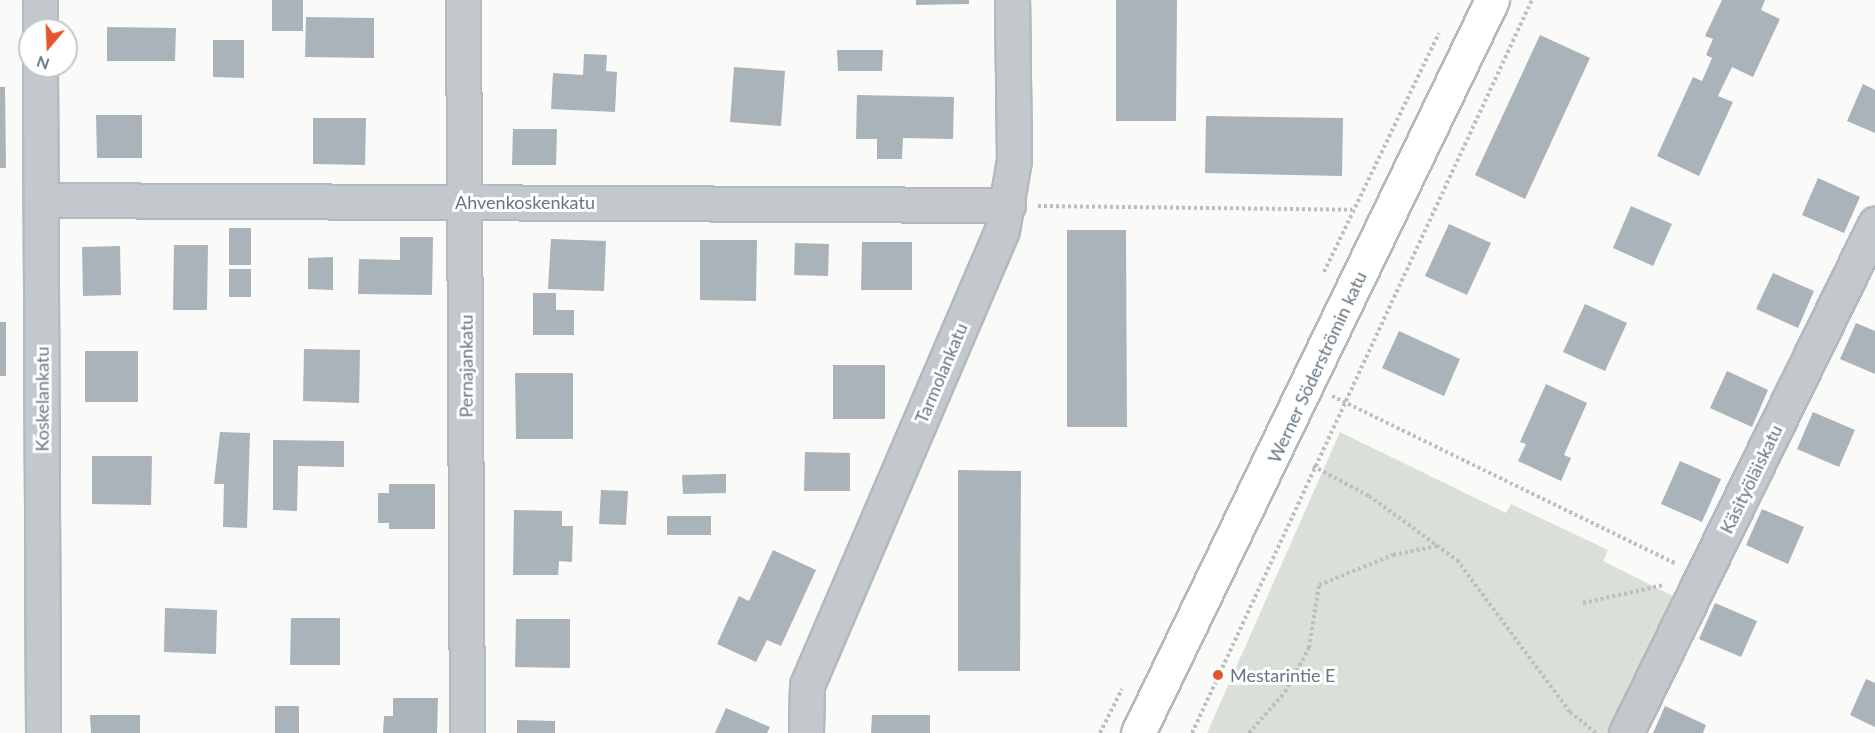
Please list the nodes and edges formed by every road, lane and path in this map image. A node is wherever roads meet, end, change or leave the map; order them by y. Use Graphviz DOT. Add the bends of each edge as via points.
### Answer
graph roads {
  1 [pos="40,0"];
  2 [pos="463,0"];
  3 [pos="1012,0"];
  4 [pos="1492,0"];
  5 [pos="1532,0"];
  6 [pos="40,18"];
  7 [pos="40,78"];
  8 [pos="41,200"];
  9 [pos="465,201"];
  10 [pos="1008,206"];
  11 [pos="1352,210"];
  12 [pos="1875,224"];
  13 [pos="1309,385"];
  14 [pos="1342,401"];
  15 [pos="1313,466"];
  16 [pos="1438,546"];
  17 [pos="1703,578"];
  18 [pos="1583,603"];
  19 [pos="43,733"];
  20 [pos="468,733"];
  21 [pos="806,733"];
  22 [pos="1138,733"];
  23 [pos="1192,733"];
  24 [pos="1249,733"];
  25 [pos="1596,733"];
  26 [pos="1626,733"];
  1 -- 6 [label="street"];
  2 -- 9 [label="street, Pernajankatu"];
  3 -- 10 [label="street, Tarmolankatu" via="1014,160"];
  4 -- 13 [label="street, Werner Söderströmin katu"];
  5 -- 14 [label="path"];
  7 -- 8 [label="street, Koskelankatu"];
  8 -- 9 [label="street, Ahvenkoskenkatu"];
  8 -- 19 [label="street, Koskelankatu"];
  9 -- 10 [label="street, Ahvenkoskenkatu"];
  9 -- 20 [label="street, Pernajankatu"];
  10 -- 11 [label="path"];
  10 -- 21 [label="street, Tarmolankatu" via="1002,230 807,685"];
  12 -- 17 [label="street, Käsityöläiskatu"];
  13 -- 14 [label="path"];
  13 -- 22 [label="street, Werner Söderströmin katu"];
  14 -- 15 [label="path"];
  14 -- 17 [label="path"];
  15 -- 16 [label="path" via="1370,496"];
  15 -- 23 [label="path"];
  16 -- 24 [label="path" via="1393,555 1319,585 1313,631 1300,666 1285,692"];
  16 -- 25 [label="path" via="1483,592 1570,712"];
  17 -- 18 [label="path"];
  17 -- 26 [label="street, Käsityöläiskatu"];
}
